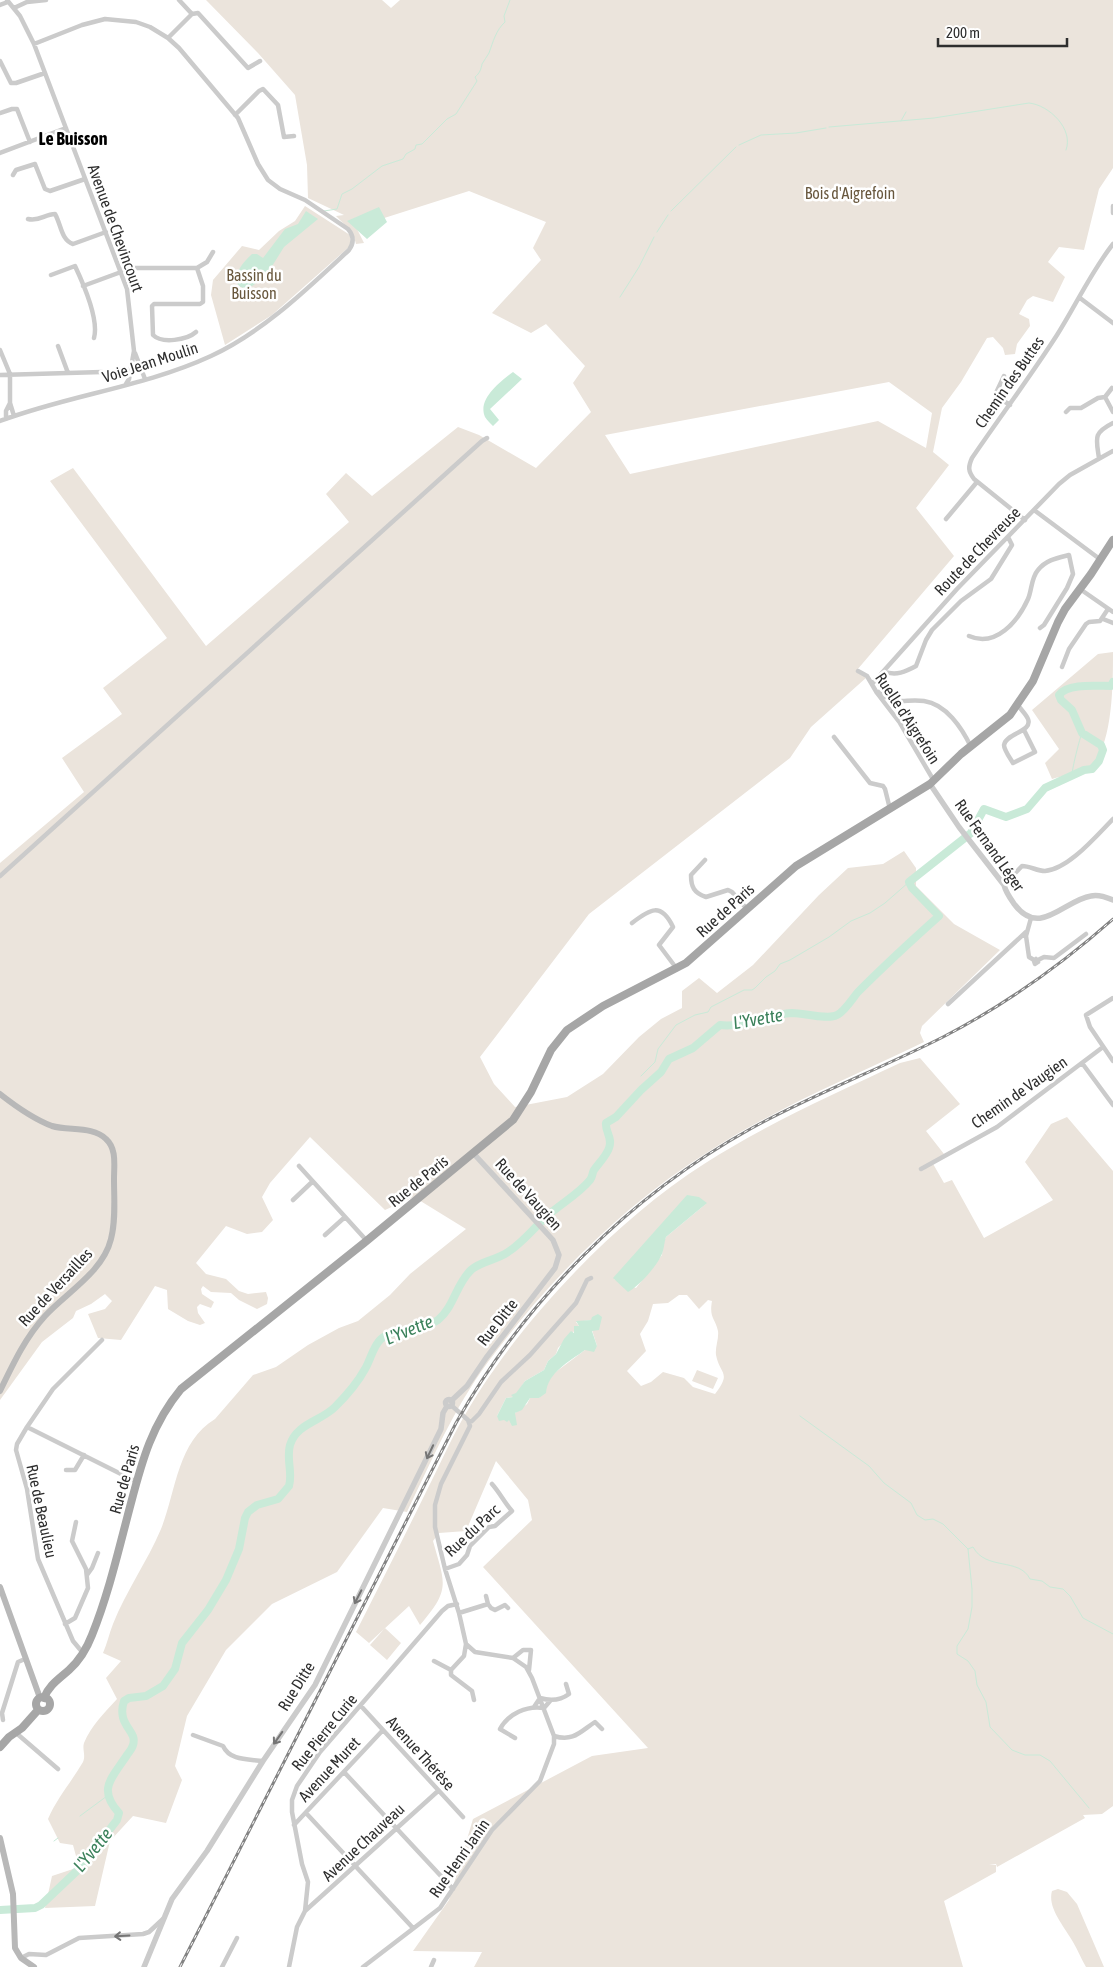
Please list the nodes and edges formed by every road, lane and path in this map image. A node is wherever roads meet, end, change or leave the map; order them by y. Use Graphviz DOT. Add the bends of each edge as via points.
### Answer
graph roads {
  1 [pos="46,0"];
  2 [pos="179,0"];
  3 [pos="8,1"];
  4 [pos="0,5"];
  5 [pos="14,8"];
  6 [pos="192,14"];
  7 [pos="168,38"];
  8 [pos="34,44"];
  9 [pos="0,61"];
  10 [pos="260,61"];
  11 [pos="45,73"];
  12 [pos="0,113"];
  13 [pos="235,115"];
  14 [pos="66,128"];
  15 [pos="294,136"];
  16 [pos="30,142"];
  17 [pos="0,153"];
  18 [pos="13,176"];
  19 [pos="85,179"];
  20 [pos="1113,206"];
  21 [pos="1113,213"];
  22 [pos="28,219"];
  23 [pos="106,232"];
  24 [pos="1113,244"];
  25 [pos="213,252"];
  26 [pos="197,268"];
  27 [pos="120,271"];
  28 [pos="51,275"];
  29 [pos="83,286"];
  30 [pos="1080,298"];
  31 [pos="1113,323"];
  32 [pos="196,332"];
  33 [pos="94,338"];
  34 [pos="58,346"];
  35 [pos="0,350"];
  36 [pos="134,351"];
  37 [pos="102,372"];
  38 [pos="68,373"];
  39 [pos="10,374"];
  40 [pos="0,375"];
  41 [pos="1004,376"];
  42 [pos="145,379"];
  43 [pos="126,384"];
  44 [pos="1112,388"];
  45 [pos="1105,397"];
  46 [pos="10,403"];
  47 [pos="1010,405"];
  48 [pos="1066,412"];
  49 [pos="1113,412"];
  50 [pos="14,416"];
  51 [pos="6,419"];
  52 [pos="0,422"];
  53 [pos="1113,424"];
  54 [pos="487,438"];
  55 [pos="1113,451"];
  56 [pos="1099,458"];
  57 [pos="977,482"];
  58 [pos="1034,510"];
  59 [pos="946,520"];
  60 [pos="1025,520"];
  61 [pos="1008,536"];
  62 [pos="1113,540"];
  63 [pos="1101,560"];
  64 [pos="1080,589"];
  65 [pos="1108,609"];
  66 [pos="1113,612"];
  67 [pos="1103,619"];
  68 [pos="1113,623"];
  69 [pos="1040,628"];
  70 [pos="970,636"];
  71 [pos="1062,667"];
  72 [pos="858,671"];
  73 [pos="884,671"];
  74 [pos="874,684"];
  75 [pos="1018,705"];
  76 [pos="1024,730"];
  77 [pos="834,737"];
  78 [pos="971,747"];
  79 [pos="932,783"];
  80 [pos="890,809"];
  81 [pos="1113,819"];
  82 [pos="705,860"];
  83 [pos="0,876"];
  84 [pos="1004,885"];
  85 [pos="1113,900"];
  86 [pos="747,909"];
  87 [pos="1031,918"];
  88 [pos="632,924"];
  89 [pos="1026,932"];
  90 [pos="1086,934"];
  91 [pos="677,969"];
  92 [pos="1113,999"];
  93 [pos="948,1004"];
  94 [pos="1103,1047"];
  95 [pos="1113,1061"];
  96 [pos="1082,1063"];
  97 [pos="0,1094"];
  98 [pos="1113,1106"];
  99 [pos="474,1154"];
  100 [pos="299,1166"];
  101 [pos="921,1169"];
  102 [pos="312,1182"];
  103 [pos="293,1200"];
  104 [pos="345,1217"];
  105 [pos="325,1235"];
  106 [pos="367,1241"];
  107 [pos="558,1255"];
  108 [pos="591,1278"];
  109 [pos="102,1340"];
  110 [pos="0,1391"];
  111 [pos="450,1404"];
  112 [pos="469,1422"];
  113 [pos="27,1427"];
  114 [pos="84,1456"];
  115 [pos="66,1470"];
  116 [pos="136,1482"];
  117 [pos="492,1484"];
  118 [pos="76,1522"];
  119 [pos="98,1553"];
  120 [pos="445,1569"];
  121 [pos="87,1575"];
  122 [pos="0,1586"];
  123 [pos="486,1596"];
  124 [pos="457,1604"];
  125 [pos="488,1604"];
  126 [pos="508,1608"];
  127 [pos="459,1613"];
  128 [pos="65,1624"];
  129 [pos="466,1644"];
  130 [pos="475,1652"];
  131 [pos="83,1653"];
  132 [pos="464,1656"];
  133 [pos="513,1658"];
  134 [pos="25,1659"];
  135 [pos="434,1661"];
  136 [pos="451,1670"];
  137 [pos="529,1670"];
  138 [pos="566,1684"];
  139 [pos="42,1698"];
  140 [pos="540,1698"];
  141 [pos="474,1700"];
  142 [pos="550,1701"];
  143 [pos="361,1706"];
  144 [pos="534,1707"];
  145 [pos="544,1708"];
  146 [pos="38,1710"];
  147 [pos="3,1720"];
  148 [pos="602,1729"];
  149 [pos="383,1730"];
  150 [pos="15,1732"];
  151 [pos="193,1735"];
  152 [pos="515,1738"];
  153 [pos="557,1738"];
  154 [pos="0,1747"];
  155 [pos="263,1761"];
  156 [pos="58,1769"];
  157 [pos="344,1772"];
  158 [pos="438,1791"];
  159 [pos="306,1813"];
  160 [pos="463,1817"];
  161 [pos="294,1824"];
  162 [pos="396,1828"];
  163 [pos="0,1841"];
  164 [pos="356,1867"];
  165 [pos="453,1889"];
  166 [pos="306,1911"];
  167 [pos="164,1918"];
  168 [pos="413,1928"];
  169 [pos="237,1938"];
  170 [pos="21,1958"];
  171 [pos="434,1960"];
  172 [pos="34,1967"];
  173 [pos="144,1967"];
  174 [pos="222,1967"];
  175 [pos="288,1967"];
  176 [pos="363,1967"];
  177 [pos="431,1967"];
  1 -- 5 [label="street" via="27,2"];
  2 -- 6 [label="street"];
  3 -- 4 [label="street"];
  3 -- 5 [label="street, Avenue de Chevincourt"];
  5 -- 8 [label="street, Avenue de Chevincourt"];
  6 -- 7 [label="street"];
  6 -- 10 [label="street" via="198,13 248,68"];
  7 -- 8 [label="street" via="136,22 105,19"];
  7 -- 13 [label="street"];
  8 -- 11 [label="street, Avenue de Chevincourt"];
  9 -- 11 [label="street" via="13,84"];
  11 -- 14 [label="street, Avenue de Chevincourt"];
  12 -- 16 [label="street" via="17,109"];
  13 -- 15 [label="street" via="263,89 278,105 284,137"];
  13 -- 42 [label="street, Voie Jean Moulin" via="268,180 348,229 352,244 262,326 241,340 177,370"];
  14 -- 16 [label="street"];
  14 -- 19 [label="street, Avenue de Chevincourt"];
  16 -- 17 [label="street"];
  18 -- 19 [label="street" via="16,170 35,164 45,189 50,191"];
  19 -- 23 [label="street, Avenue de Chevincourt"];
  20 -- 21 [label="street"];
  22 -- 23 [label="street" via="36,221 55,214 65,238 73,244"];
  23 -- 27 [label="street, Avenue de Chevincourt"];
  24 -- 30 [label="street, Chemin des Buttes"];
  25 -- 26 [label="street" via="207,262"];
  26 -- 27 [label="street" via="126,268"];
  26 -- 32 [label="street" via="203,286 200,304 154,304 151,311 154,335 159,339 184,339"];
  27 -- 29 [label="street"];
  27 -- 36 [label="street, Avenue de Chevincourt" via="127,289"];
  28 -- 29 [label="street" via="75,266"];
  29 -- 33 [label="street" via="91,306"];
  30 -- 31 [label="street"];
  30 -- 47 [label="street, Chemin des Buttes"];
  34 -- 38 [label="street"];
  35 -- 39 [label="street"];
  36 -- 42 [label="street, Avenue de Chevincourt"];
  36 -- 43 [label="street, Avenue de Chevincourt" via="130,379"];
  37 -- 38 [label="street"];
  38 -- 39 [label="street"];
  39 -- 40 [label="street"];
  39 -- 46 [label="street"];
  41 -- 47 [label="street" via="996,393"];
  42 -- 43 [label="street, Voie Jean Moulin"];
  43 -- 50 [label="street, Voie Jean Moulin"];
  44 -- 45 [label="street"];
  45 -- 48 [label="street"];
  45 -- 49 [label="street"];
  46 -- 50 [label="street"];
  46 -- 51 [label="street"];
  47 -- 57 [label="street, Chemin des Buttes" via="968,465 968,472"];
  50 -- 51 [label="street, Voie Jean Moulin"];
  51 -- 52 [label="street, Voie Jean Moulin"];
  53 -- 56 [label="street" via="1098,434"];
  54 -- 83 [label="street"];
  55 -- 56 [label="street, Route de Chevreuse"];
  56 -- 58 [label="street, Route de Chevreuse" via="1070,475"];
  57 -- 59 [label="street"];
  57 -- 60 [label="street"];
  58 -- 60 [label="street, Route de Chevreuse"];
  58 -- 63 [label="street"];
  60 -- 61 [label="street, Route de Chevreuse"];
  61 -- 73 [label="street, Route de Chevreuse"];
  61 -- 73 [label="street" via="1012,545 995,574 937,624 926,640 916,666 895,674"];
  62 -- 63 [label="main road, Rue de Paris"];
  63 -- 64 [label="main road, Rue de Paris"];
  64 -- 65 [label="street"];
  64 -- 75 [label="main road, Rue de Paris" via="1058,622 1033,681"];
  65 -- 66 [label="street"];
  65 -- 67 [label="street"];
  67 -- 68 [label="street"];
  67 -- 71 [label="street" via="1086,624 1069,649"];
  69 -- 70 [label="street" via="1073,574 1069,555 1049,561 1038,570 1024,606 1002,634 989,639"];
  72 -- 74 [label="street, Ruelle d'Aigrefoin"];
  73 -- 74 [label="street, Route de Chevreuse"];
  74 -- 78 [label="street" via="891,700 924,701 941,706"];
  74 -- 79 [label="street, Ruelle d'Aigrefoin" via="900,723"];
  75 -- 76 [label="street" via="1028,720"];
  75 -- 78 [label="main road, Rue de Paris"];
  76 -- 76 [label="street" via="1004,744 1013,763 1036,752"];
  77 -- 80 [label="street" via="870,783 883,786"];
  78 -- 79 [label="main road, Rue de Paris"];
  79 -- 80 [label="main road, Rue de Paris"];
  79 -- 84 [label="street, Rue Fernand Léger" via="959,827"];
  80 -- 86 [label="main road, Rue de Paris" via="796,866"];
  81 -- 84 [label="street" via="1067,861 1044,871 1022,866"];
  82 -- 86 [label="street" via="691,875 694,890 706,897 728,890"];
  84 -- 87 [label="street, Rue Fernand Léger" via="1020,911"];
  85 -- 87 [label="street" via="1089,896 1050,916"];
  86 -- 91 [label="main road, Rue de Paris"];
  87 -- 89 [label="street"];
  88 -- 91 [label="street" via="651,910 667,916 672,927 659,945"];
  89 -- 90 [label="street" via="1029,957 1036,960 1054,958"];
  89 -- 93 [label="street"];
  91 -- 99 [label="main road, Rue de Paris" via="603,1006 567,1030 551,1050 519,1113"];
  92 -- 94 [label="street" via="1086,1015"];
  94 -- 95 [label="street"];
  94 -- 96 [label="street, Chemin de Vaugien"];
  96 -- 98 [label="street"];
  96 -- 101 [label="street, Chemin de Vaugien" via="997,1126"];
  97 -- 110 [label="main road, Rue de Versailles" via="49,1125 95,1132 109,1142 114,1153 114,1222 108,1249 94,1269 26,1338"];
  99 -- 106 [label="main road, Rue de Paris"];
  99 -- 107 [label="street, Rue de Vaugien" via="553,1240"];
  100 -- 102 [label="street"];
  102 -- 103 [label="street"];
  102 -- 104 [label="street"];
  104 -- 105 [label="street"];
  104 -- 106 [label="street"];
  106 -- 116 [label="main road, Rue de Paris" via="181,1389 157,1423"];
  107 -- 111 [label="street, Rue Ditte" via="555,1268 543,1285 468,1386"];
  108 -- 112 [label="street" via="576,1303 501,1382 479,1414"];
  109 -- 113 [label="street, Rue de Beaulieu" via="53,1388"];
  111 -- 112 [label="street"];
  111 -- 155 [label="street, Rue Ditte, one-way" via="443,1413 441,1429 320,1675"];
  112 -- 120 [label="street" via="435,1505 435,1527"];
  113 -- 114 [label="street"];
  113 -- 128 [label="street, Rue de Beaulieu" via="16,1450 38,1559"];
  114 -- 115 [label="street" via="75,1470"];
  114 -- 116 [label="street"];
  116 -- 131 [label="main road, Rue de Paris" via="105,1599"];
  117 -- 120 [label="street, Rue du Parc" via="512,1511 495,1526 489,1527 470,1546 459,1564"];
  118 -- 121 [label="street" via="72,1541"];
  119 -- 121 [label="street"];
  120 -- 124 [label="street"];
  121 -- 128 [label="street" via="88,1588 75,1618"];
  122 -- 134 [label="main road"];
  123 -- 125 [label="street"];
  124 -- 127 [label="street"];
  124 -- 143 [label="street, Rue Pierre Curie" via="442,1610"];
  125 -- 126 [label="street" via="496,1610 506,1605"];
  125 -- 127 [label="street"];
  127 -- 129 [label="street"];
  128 -- 131 [label="street, Rue de Beaulieu"];
  129 -- 130 [label="street"];
  129 -- 132 [label="street"];
  130 -- 132 [label="street"];
  130 -- 133 [label="street"];
  131 -- 139 [label="main road, Rue de Paris"];
  132 -- 136 [label="street"];
  133 -- 137 [label="street"];
  133 -- 137 [label="street, Rue Henri Janin" via="523,1650 531,1650"];
  134 -- 139 [label="main road"];
  134 -- 147 [label="street" via="18,1662 15,1670 4,1703"];
  135 -- 136 [label="street"];
  136 -- 141 [label="street" via="452,1675 472,1690"];
  137 -- 140 [label="street, Rue Henri Janin"];
  138 -- 142 [label="street" via="568,1694"];
  139 -- 146 [label="main road" via="36,1704"];
  139 -- 146 [label="main road" via="49,1700 49,1707 45,1711"];
  140 -- 142 [label="street"];
  140 -- 144 [label="street"];
  140 -- 145 [label="street, Rue Henri Janin"];
  142 -- 145 [label="street"];
  143 -- 149 [label="street, Avenue Thérèse"];
  143 -- 161 [label="street, Rue Pierre Curie" via="300,1779 292,1800"];
  144 -- 145 [label="street"];
  144 -- 152 [label="street" via="505,1720 500,1729"];
  145 -- 153 [label="street, Rue Henri Janin"];
  146 -- 150 [label="main road"];
  148 -- 153 [label="street" via="595,1722 572,1738"];
  149 -- 157 [label="street, Avenue Muret"];
  149 -- 158 [label="street, Avenue Thérèse"];
  150 -- 154 [label="main road"];
  150 -- 156 [label="street"];
  151 -- 155 [label="street" via="223,1746 233,1757"];
  153 -- 165 [label="street, Rue Henri Janin" via="540,1782 492,1830"];
  155 -- 167 [label="street, Rue Ditte" via="207,1851 172,1899"];
  157 -- 159 [label="street, Avenue Muret"];
  157 -- 162 [label="street"];
  158 -- 160 [label="street, Avenue Thérèse"];
  158 -- 162 [label="street, Avenue Chauveau"];
  159 -- 161 [label="street, Avenue Muret"];
  159 -- 164 [label="street"];
  161 -- 166 [label="street, Rue Pierre Curie" via="308,1882"];
  162 -- 164 [label="street, Avenue Chauveau"];
  162 -- 165 [label="street"];
  163 -- 170 [label="main road" via="13,1894 15,1948"];
  164 -- 166 [label="street, Avenue Chauveau"];
  164 -- 168 [label="street"];
  165 -- 168 [label="street, Rue Henri Janin" via="440,1908"];
  166 -- 175 [label="street, Rue Pierre Curie" via="297,1926"];
  167 -- 170 [label="street, one-way" via="142,1934 79,1938 46,1955 29,1954"];
  167 -- 173 [label="street, Rue Ditte"];
  168 -- 176 [label="street, Rue Henri Janin"];
  169 -- 174 [label="street"];
  170 -- 172 [label="main road"];
  171 -- 177 [label="street"];
}
